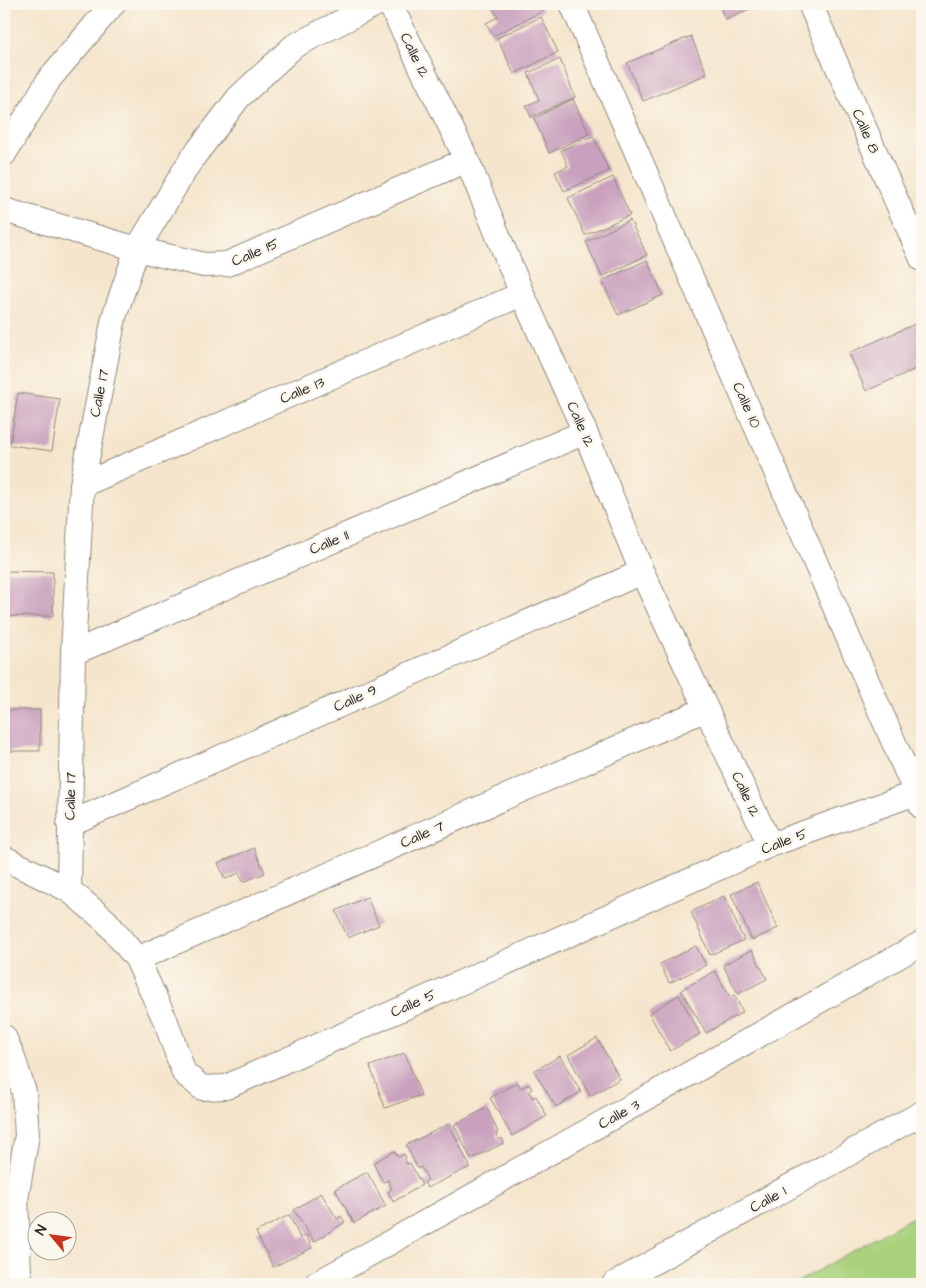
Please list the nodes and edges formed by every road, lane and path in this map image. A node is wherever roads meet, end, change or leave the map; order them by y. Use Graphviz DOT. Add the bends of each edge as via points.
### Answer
graph roads {
  1 [pos="113,4"];
  2 [pos="376,4"];
  3 [pos="390,4"];
  4 [pos="572,4"];
  5 [pos="810,4"];
  6 [pos="4,154"];
  7 [pos="467,160"];
  8 [pos="4,210"];
  9 [pos="137,249"];
  10 [pos="922,259"];
  11 [pos="522,294"];
  12 [pos="586,432"];
  13 [pos="82,485"];
  14 [pos="642,572"];
  15 [pos="73,653"];
  16 [pos="706,709"];
  17 [pos="919,800"];
  18 [pos="69,824"];
  19 [pos="770,845"];
  20 [pos="4,858"];
  21 [pos="69,890"];
  22 [pos="922,943"];
  23 [pos="137,959"];
  24 [pos="4,1037"];
  25 [pos="922,1113"];
  26 [pos="15,1276"];
  27 [pos="316,1284"];
  28 [pos="614,1284"];
  1 -- 6 [label="street" via="50,78"];
  2 -- 9 [label="street, Calle 17" via="294,46 239,97 191,160"];
  3 -- 7 [label="street, Calle 12"];
  4 -- 17 [label="street, Calle 10"];
  5 -- 10 [label="street, Calle 8"];
  7 -- 9 [label="street, Calle 15" via="227,264 204,266"];
  7 -- 11 [label="street, Calle 12"];
  8 -- 9 [label="street, Calle 15"];
  9 -- 13 [label="street, Calle 17" via="114,317"];
  11 -- 12 [label="street, Calle 12"];
  11 -- 13 [label="street, Calle 13"];
  12 -- 14 [label="street, Calle 12"];
  12 -- 15 [label="street, Calle 11"];
  13 -- 15 [label="street, Calle 17"];
  14 -- 16 [label="street, Calle 12"];
  14 -- 18 [label="street, Calle 9"];
  15 -- 18 [label="street, Calle 17"];
  16 -- 19 [label="street, Calle 12"];
  16 -- 23 [label="street, Calle 7"];
  17 -- 19 [label="street, Calle 5"];
  18 -- 21 [label="street, Calle 17"];
  19 -- 23 [label="street, Calle 5" via="226,1087 202,1088 184,1073 166,1022"];
  20 -- 21 [label="street, Calle 5"];
  21 -- 23 [label="street, Calle 5" via="106,921"];
  22 -- 27 [label="street, Calle 3"];
  24 -- 26 [label="street" via="24,1092 27,1135 16,1198"];
  25 -- 28 [label="street, Calle 1"];
}
